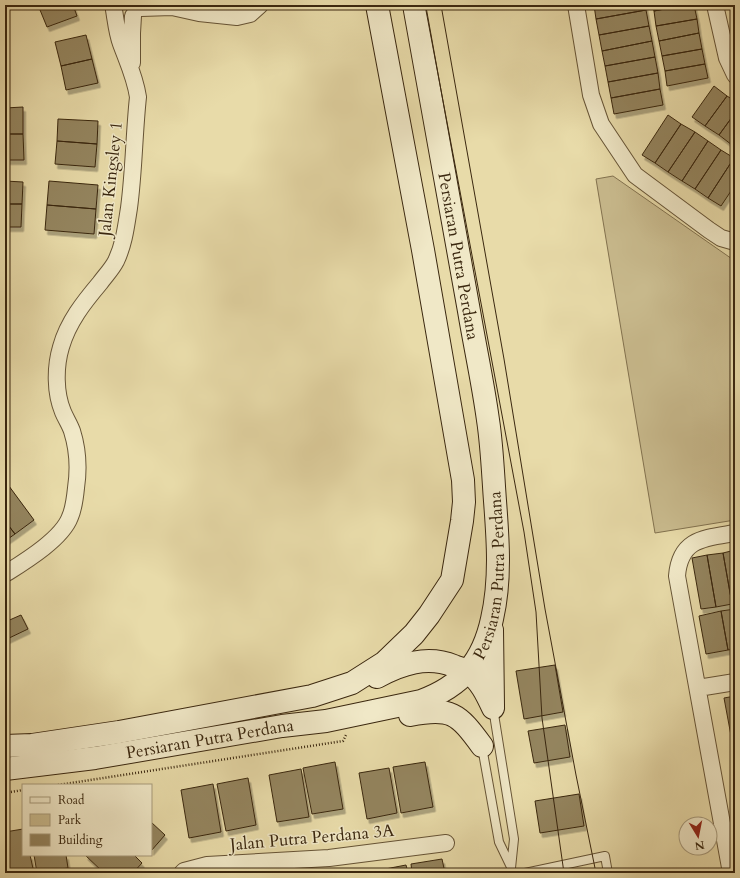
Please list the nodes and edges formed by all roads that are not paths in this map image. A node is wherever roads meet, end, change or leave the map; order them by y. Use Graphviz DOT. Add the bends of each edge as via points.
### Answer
graph roads {
  1 [pos="192,5"];
  2 [pos="260,5"];
  3 [pos="377,5"];
  4 [pos="414,5"];
  5 [pos="576,5"];
  6 [pos="716,5"];
  7 [pos="113,8"];
  8 [pos="138,10"];
  9 [pos="212,13"];
  10 [pos="132,71"];
  11 [pos="735,75"];
  12 [pos="735,242"];
  13 [pos="735,533"];
  14 [pos="5,574"];
  15 [pos="492,619"];
  16 [pos="468,671"];
  17 [pos="735,682"];
  18 [pos="698,688"];
  19 [pos="312,696"];
  20 [pos="493,708"];
  21 [pos="326,721"];
  22 [pos="5,746"];
  23 [pos="482,746"];
  24 [pos="5,769"];
  25 [pos="730,830"];
  26 [pos="446,843"];
  27 [pos="511,870"];
  28 [pos="182,873"];
  29 [pos="525,873"];
  30 [pos="608,873"];
  31 [pos="731,873"];
  1 -- 9 [label="street"];
  2 -- 9 [label="street" via="250,14 237,17"];
  3 -- 19 [label="main road, Persiaran Putra Perdana" via="443,360 463,480 464,502 452,580 429,615 414,634 385,662 352,683"];
  4 -- 15 [label="main road, Persiaran Putra Perdana" via="489,421 498,540 497,584"];
  5 -- 12 [label="street" via="591,95 601,124 635,175 709,230 721,238"];
  6 -- 11 [label="street" via="727,58"];
  7 -- 8 [label="street" via="128,17"];
  7 -- 10 [label="street, Jalan Kingsley 1" via="120,43"];
  8 -- 9 [label="street" via="172,7"];
  8 -- 10 [label="street, Jalan Kingsley 1" via="132,33"];
  10 -- 14 [label="street, Jalan Kingsley 1" via="138,97 133,180 122,246 115,263 78,311 67,330 57,368 62,411 72,430 77,452 79,472 74,505 70,519 55,538"];
  13 -- 18 [label="street" via="701,539 682,554 678,565 677,576"];
  15 -- 16 [label="main road, Persiaran Putra Perdana" via="482,649"];
  15 -- 20 [label="main road"];
  16 -- 19 [label="main road" via="446,663 421,661 395,668 350,691"];
  16 -- 20 [label="main road" via="482,688"];
  16 -- 21 [label="main road, Persiaran Putra Perdana" via="450,688 436,696"];
  17 -- 18 [label="street"];
  18 -- 25 [label="street"];
  19 -- 22 [label="main road, Persiaran Putra Perdana" via="119,732 32,745"];
  20 -- 27 [label="lane" via="514,839"];
  21 -- 23 [label="main road" via="378,720 439,711 448,713 462,722"];
  21 -- 24 [label="main road, Persiaran Putra Perdana" via="282,726 95,758"];
  23 -- 27 [label="lane" via="499,842"];
  25 -- 31 [label="street"];
  26 -- 28 [label="street, Jalan Putra Perdana 3A" via="329,858 207,865"];
  29 -- 30 [label="lane" via="605,856"];
}
